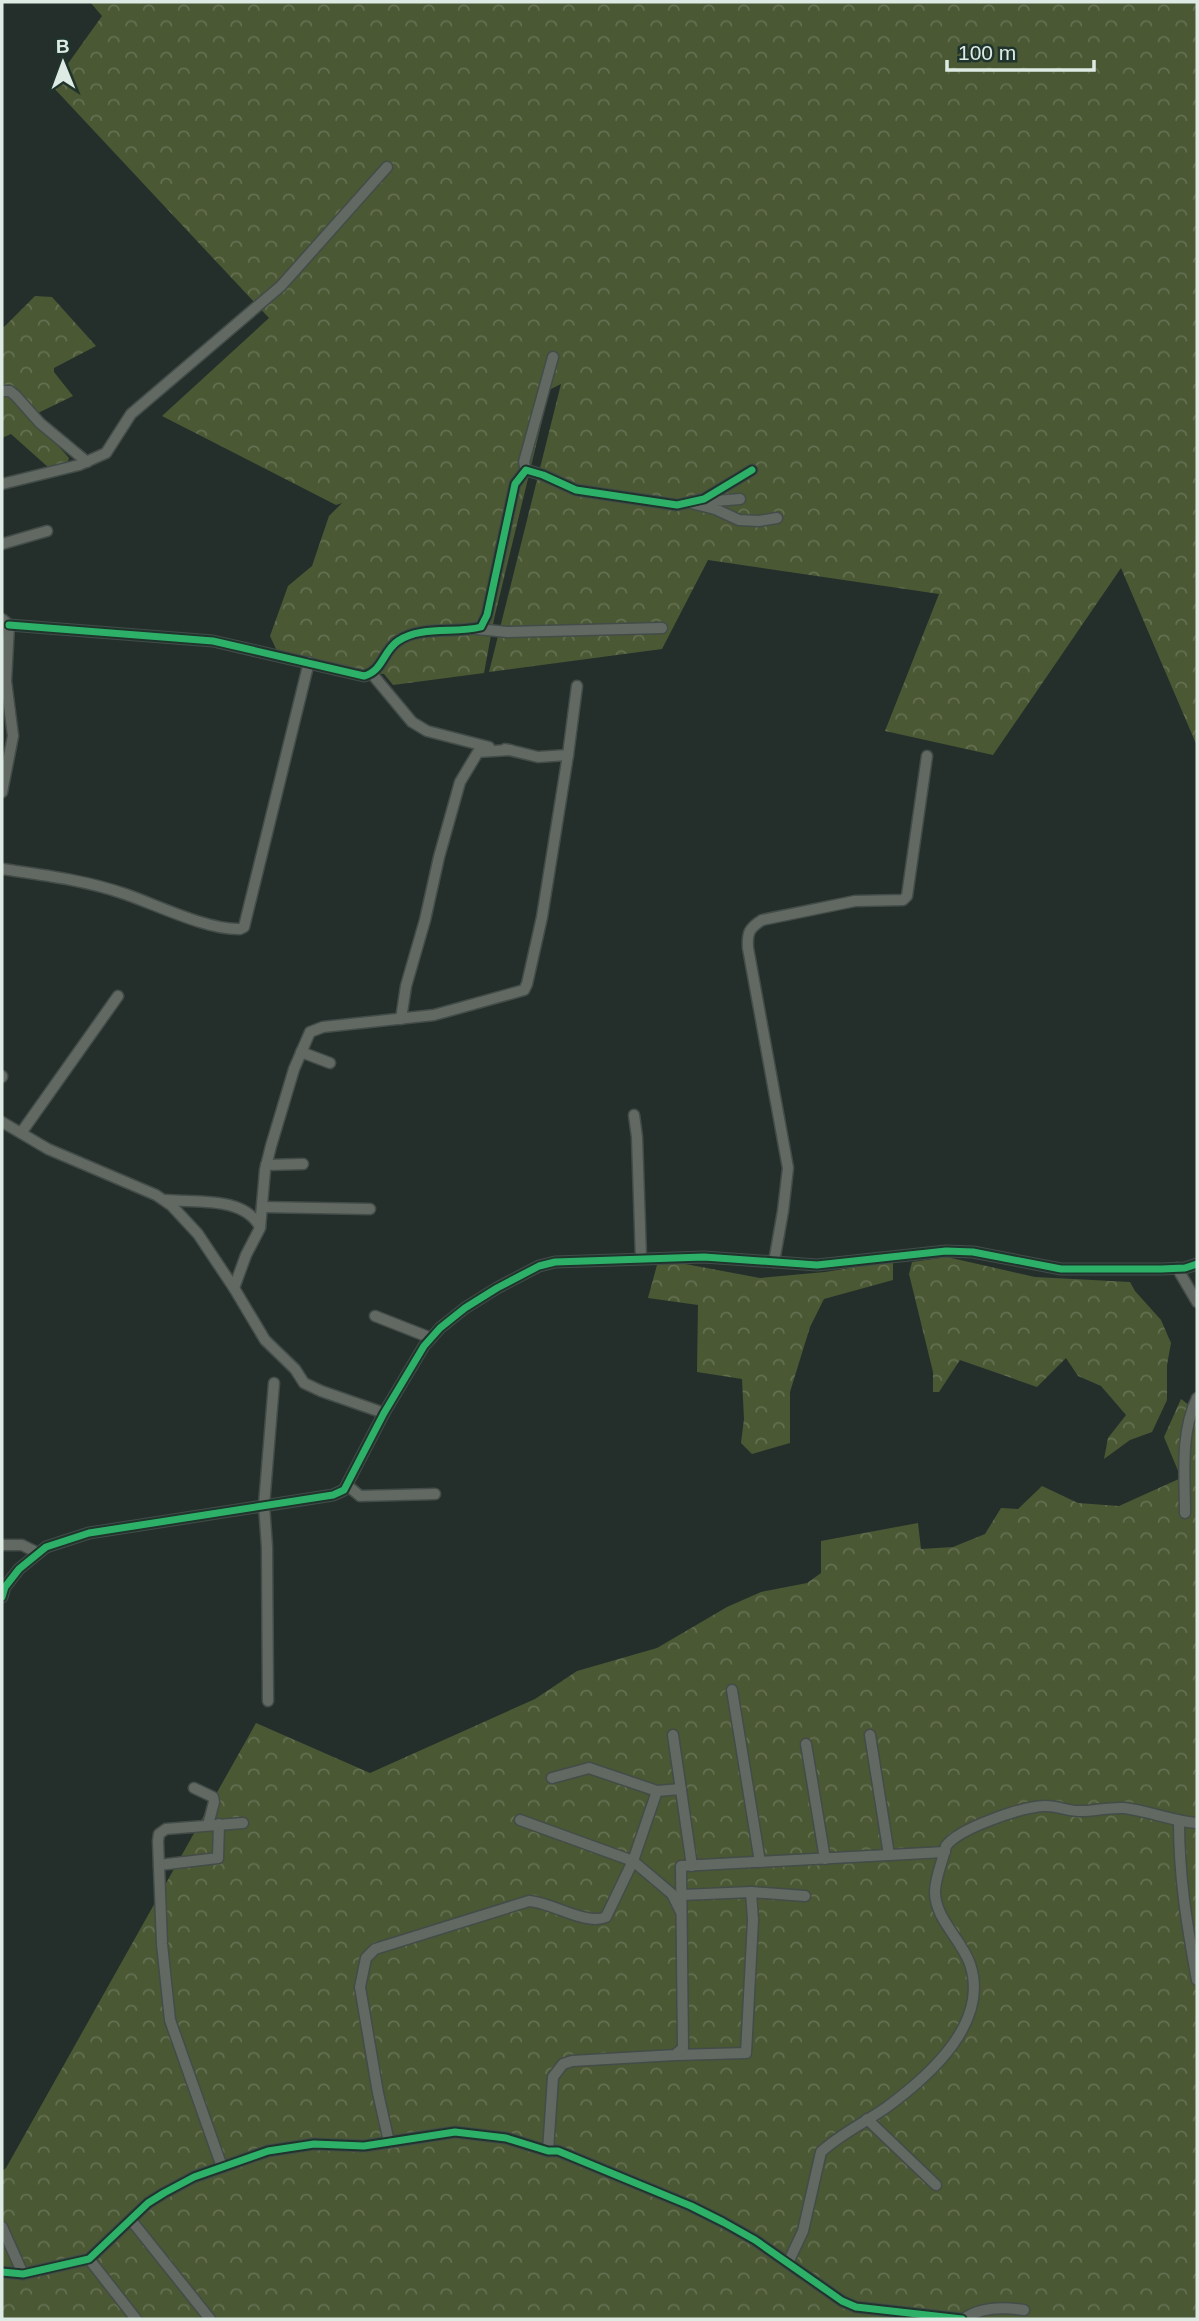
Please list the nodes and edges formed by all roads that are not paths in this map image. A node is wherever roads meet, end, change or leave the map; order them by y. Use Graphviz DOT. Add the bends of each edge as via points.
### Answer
graph roads {
  1 [pos="387,167"];
  2 [pos="553,357"];
  3 [pos="2,391"];
  4 [pos="87,461"];
  5 [pos="526,470"];
  6 [pos="752,470"];
  7 [pos="2,484"];
  8 [pos="740,499"];
  9 [pos="691,503"];
  10 [pos="777,518"];
  11 [pos="47,531"];
  12 [pos="2,544"];
  13 [pos="6,622"];
  14 [pos="662,628"];
  15 [pos="477,629"];
  16 [pos="309,662"];
  17 [pos="372,674"];
  18 [pos="4,680"];
  19 [pos="577,686"];
  20 [pos="510,750"];
  21 [pos="568,755"];
  22 [pos="927,756"];
  23 [pos="2,792"];
  24 [pos="2,869"];
  25 [pos="118,996"];
  26 [pos="401,1019"];
  27 [pos="301,1052"];
  28 [pos="330,1063"];
  29 [pos="634,1115"];
  30 [pos="2,1122"];
  31 [pos="21,1133"];
  32 [pos="303,1164"];
  33 [pos="267,1165"];
  34 [pos="163,1200"];
  35 [pos="262,1208"];
  36 [pos="370,1209"];
  37 [pos="260,1228"];
  38 [pos="641,1258"];
  39 [pos="774,1262"];
  40 [pos="1197,1264"];
  41 [pos="1177,1268"];
  42 [pos="234,1287"];
  43 [pos="1197,1301"];
  44 [pos="375,1316"];
  45 [pos="431,1338"];
  46 [pos="274,1383"];
  47 [pos="1197,1398"];
  48 [pos="384,1413"];
  49 [pos="347,1485"];
  50 [pos="435,1494"];
  51 [pos="264,1505"];
  52 [pos="1185,1513"];
  53 [pos="2,1545"];
  54 [pos="38,1553"];
  55 [pos="2,1598"];
  56 [pos="732,1690"];
  57 [pos="268,1701"];
  58 [pos="673,1735"];
  59 [pos="870,1735"];
  60 [pos="806,1744"];
  61 [pos="552,1778"];
  62 [pos="194,1788"];
  63 [pos="681,1789"];
  64 [pos="657,1791"];
  65 [pos="520,1820"];
  66 [pos="1178,1822"];
  67 [pos="243,1823"];
  68 [pos="1197,1823"];
  69 [pos="213,1825"];
  70 [pos="944,1852"];
  71 [pos="888,1855"];
  72 [pos="825,1859"];
  73 [pos="633,1861"];
  74 [pos="760,1862"];
  75 [pos="159,1864"];
  76 [pos="692,1866"];
  77 [pos="751,1892"];
  78 [pos="682,1895"];
  79 [pos="805,1896"];
  80 [pos="682,1914"];
  81 [pos="1197,1980"];
  82 [pos="675,2054"];
  83 [pos="867,2119"];
  84 [pos="388,2142"];
  85 [pos="548,2151"];
  86 [pos="222,2167"];
  87 [pos="936,2185"];
  88 [pos="131,2220"];
  89 [pos="2,2227"];
  90 [pos="89,2259"];
  91 [pos="788,2263"];
  92 [pos="2,2272"];
  93 [pos="23,2274"];
  94 [pos="1024,2310"];
  95 [pos="916,2317"];
  96 [pos="136,2319"];
  97 [pos="210,2319"];
  98 [pos="963,2319"];
  1 -- 4 [label="street" via="281,286 131,414 106,453"];
  2 -- 5 [label="street" via="524,462"];
  3 -- 4 [label="street" via="10,391"];
  4 -- 7 [label="street"];
  5 -- 9 [label="street" via="586,492"];
  5 -- 15 [label="street" via="515,484 487,615"];
  6 -- 9 [label="street"];
  8 -- 9 [label="street"];
  9 -- 10 [label="street" via="739,520"];
  11 -- 12 [label="street"];
  13 -- 16 [label="street" via="213,641"];
  13 -- 18 [label="street"];
  14 -- 15 [label="street"];
  15 -- 17 [label="street" via="426,633 396,641"];
  16 -- 17 [label="street"];
  16 -- 24 [label="street" via="244,927 224,928 122,892"];
  17 -- 20 [label="street" via="412,722 427,731"];
  18 -- 23 [label="street" via="13,736"];
  19 -- 21 [label="street"];
  20 -- 21 [label="street" via="538,757"];
  20 -- 26 [label="street" via="478,752 460,782"];
  21 -- 26 [label="street" via="542,917 524,990 449,1013"];
  22 -- 39 [label="street" via="907,896 902,900 855,901 762,920 747,935 788,1168"];
  25 -- 31 [label="street"];
  26 -- 27 [label="street" via="316,1029"];
  27 -- 28 [label="street"];
  27 -- 33 [label="street"];
  29 -- 38 [label="street"];
  30 -- 31 [label="street"];
  31 -- 34 [label="street"];
  32 -- 33 [label="street"];
  33 -- 35 [label="street"];
  34 -- 37 [label="street" via="244,1210"];
  34 -- 42 [label="street" via="186,1219"];
  35 -- 36 [label="street"];
  35 -- 37 [label="street"];
  37 -- 42 [label="street"];
  38 -- 39 [label="street"];
  38 -- 45 [label="street" via="539,1266 465,1308"];
  39 -- 41 [label="street" via="817,1265 946,1251 1061,1269"];
  40 -- 41 [label="street"];
  41 -- 43 [label="street"];
  42 -- 48 [label="street" via="265,1340 304,1383"];
  44 -- 45 [label="street"];
  45 -- 48 [label="street"];
  46 -- 51 [label="street"];
  47 -- 52 [label="street" via="1186,1430"];
  48 -- 49 [label="street"];
  49 -- 50 [label="street" via="360,1496"];
  49 -- 51 [label="street" via="333,1495"];
  51 -- 54 [label="street" via="89,1532"];
  51 -- 57 [label="street"];
  53 -- 54 [label="street" via="22,1545"];
  54 -- 55 [label="street" via="19,1569"];
  56 -- 74 [label="street"];
  58 -- 63 [label="street"];
  59 -- 71 [label="street"];
  60 -- 72 [label="street"];
  61 -- 64 [label="street" via="589,1768"];
  62 -- 69 [label="street" via="213,1797"];
  63 -- 64 [label="street"];
  63 -- 76 [label="street"];
  64 -- 73 [label="street"];
  65 -- 73 [label="street"];
  66 -- 68 [label="street"];
  66 -- 70 [label="street" via="1119,1808 1075,1811 1039,1806 961,1833 950,1840"];
  66 -- 81 [label="street" via="1179,1866"];
  67 -- 69 [label="street"];
  69 -- 75 [label="street" via="161,1831"];
  69 -- 75 [label="street" via="218,1858"];
  70 -- 71 [label="street"];
  70 -- 83 [label="street" via="935,1894 971,1967 974,1996 970,2014 927,2074"];
  71 -- 72 [label="street"];
  72 -- 74 [label="street"];
  73 -- 80 [label="street" via="672,1894"];
  73 -- 84 [label="street" via="606,1917 599,1920 528,1901 374,1949 366,1958 360,1987"];
  74 -- 76 [label="street"];
  75 -- 86 [label="street" via="170,2020"];
  76 -- 78 [label="street" via="681,1866"];
  77 -- 78 [label="street"];
  77 -- 79 [label="street"];
  77 -- 82 [label="street" via="746,2053"];
  78 -- 80 [label="street"];
  80 -- 82 [label="street" via="683,2048"];
  82 -- 85 [label="street" via="563,2064 553,2077"];
  83 -- 87 [label="street"];
  83 -- 91 [label="street" via="821,2152 803,2231"];
  84 -- 85 [label="street" via="472,2132"];
  84 -- 86 [label="street" via="291,2147"];
  85 -- 91 [label="street" via="570,2155 691,2206"];
  86 -- 88 [label="street" via="164,2193"];
  88 -- 90 [label="street"];
  88 -- 97 [label="street"];
  89 -- 93 [label="street"];
  90 -- 93 [label="street"];
  90 -- 96 [label="street"];
  91 -- 95 [label="street" via="856,2307"];
  92 -- 93 [label="street"];
  94 -- 98 [label="street" via="989,2309"];
  95 -- 98 [label="street"];
}
